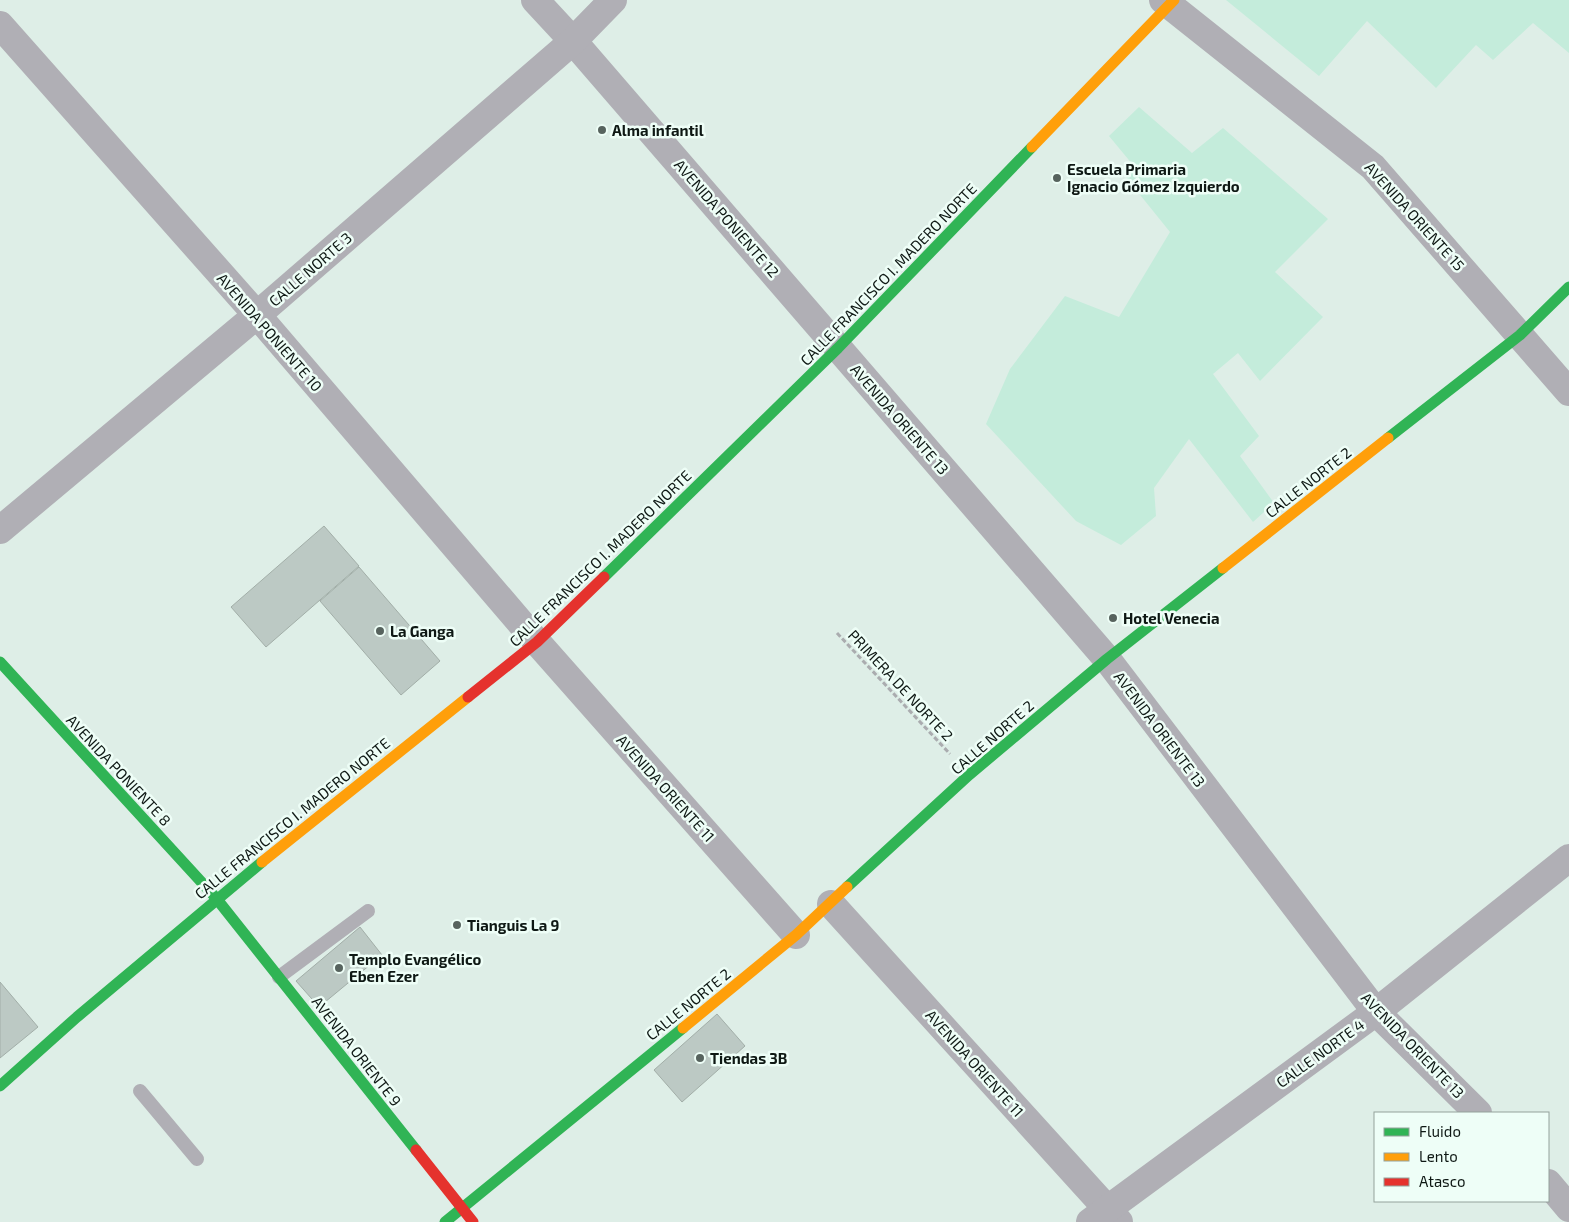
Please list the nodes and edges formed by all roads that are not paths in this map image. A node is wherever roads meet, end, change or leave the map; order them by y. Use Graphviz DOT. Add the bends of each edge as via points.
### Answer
graph roads {
  1 [pos="535,0"];
  2 [pos="613,0"];
  3 [pos="1169,2"];
  4 [pos="0,25"];
  5 [pos="573,41"];
  6 [pos="1569,287"];
  7 [pos="257,315"];
  8 [pos="1520,335"];
  9 [pos="838,348"];
  10 [pos="1569,392"];
  11 [pos="0,530"];
  12 [pos="537,642"];
  13 [pos="1107,659"];
  14 [pos="0,662"];
  15 [pos="1569,858"];
  16 [pos="216,898"];
  17 [pos="831,904"];
  18 [pos="368,911"];
  19 [pos="796,935"];
  20 [pos="279,977"];
  21 [pos="1376,1012"];
  22 [pos="76,1017"];
  23 [pos="86,1028"];
  24 [pos="0,1086"];
  25 [pos="140,1091"];
  26 [pos="1477,1112"];
  27 [pos="197,1159"];
  28 [pos="462,1208"];
  29 [pos="1105,1218"];
  30 [pos="445,1222"];
  31 [pos="474,1222"];
  1 -- 5 [label="street, AVENIDA PONIENTE 12"];
  2 -- 5 [label="street, CALLE NORTE 3"];
  3 -- 8 [label="street, AVENIDA ORIENTE 15" via="1374,167"];
  3 -- 9 [label="street, CALLE FRANCISCO I. MADERO NORTE"];
  4 -- 7 [label="street, AVENIDA PONIENTE 10"];
  5 -- 7 [label="street, CALLE NORTE 3"];
  5 -- 9 [label="street, AVENIDA PONIENTE 12"];
  6 -- 8 [label="street, CALLE NORTE 2"];
  7 -- 11 [label="street, CALLE NORTE 3"];
  7 -- 12 [label="street, AVENIDA PONIENTE 10"];
  8 -- 10 [label="street, AVENIDA ORIENTE 15"];
  8 -- 13 [label="street, CALLE NORTE 2"];
  9 -- 12 [label="street, CALLE FRANCISCO I. MADERO NORTE"];
  9 -- 13 [label="street, AVENIDA ORIENTE 13"];
  12 -- 16 [label="street, CALLE FRANCISCO I. MADERO NORTE"];
  12 -- 19 [label="street, AVENIDA ORIENTE 11"];
  13 -- 17 [label="street, CALLE NORTE 2" via="969,775"];
  13 -- 21 [label="street, AVENIDA ORIENTE 13"];
  14 -- 16 [label="street, AVENIDA PONIENTE 8"];
  15 -- 21 [label="street, CALLE NORTE 4"];
  16 -- 20 [label="street, AVENIDA ORIENTE 9"];
  16 -- 22 [label="street, CALLE FRANCISCO I. MADERO NORTE"];
  17 -- 19 [label="street, CALLE NORTE 2"];
  17 -- 29 [label="street, AVENIDA ORIENTE 11"];
  18 -- 20 [label="lane"];
  19 -- 28 [label="street, CALLE NORTE 2"];
  20 -- 28 [label="street, AVENIDA ORIENTE 9"];
  21 -- 26 [label="street, AVENIDA ORIENTE 13"];
  21 -- 29 [label="street, CALLE NORTE 4"];
  22 -- 23 [label="lane"];
  22 -- 24 [label="street, CALLE FRANCISCO I. MADERO NORTE"];
  25 -- 27 [label="lane"];
  28 -- 30 [label="street, CALLE NORTE 2"];
  28 -- 31 [label="street, AVENIDA ORIENTE 9"];
}
